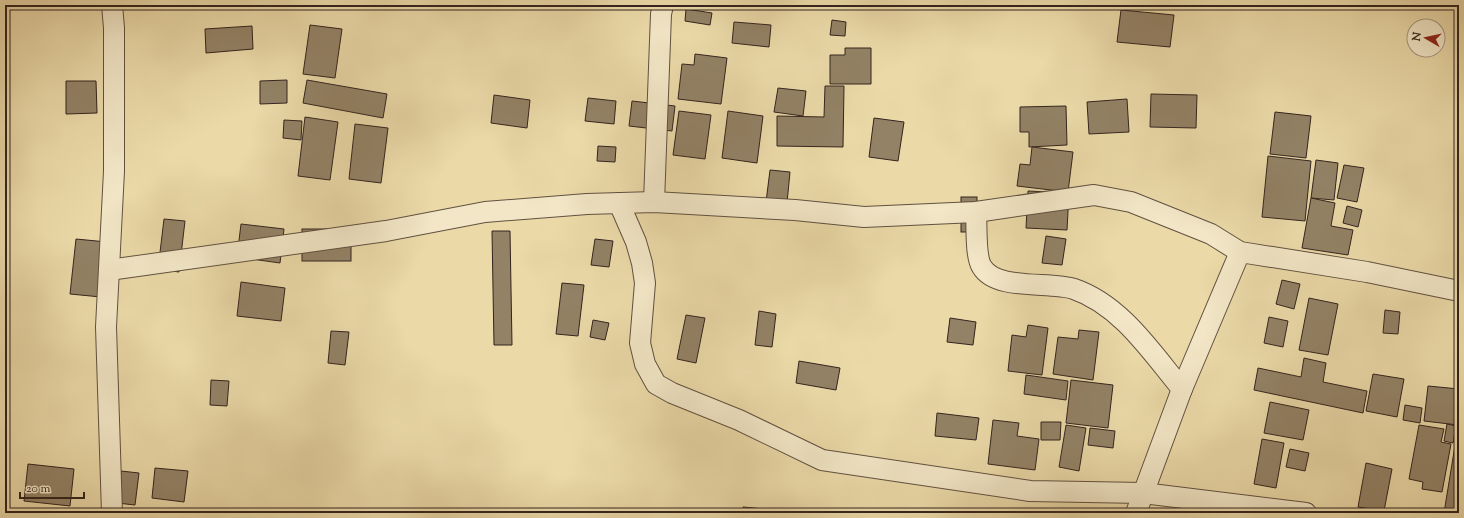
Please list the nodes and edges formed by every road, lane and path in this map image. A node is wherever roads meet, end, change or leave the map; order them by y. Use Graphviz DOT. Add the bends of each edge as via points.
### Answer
graph roads {
  1 [pos="112,5"];
  2 [pos="663,5"];
  3 [pos="654,202"];
  4 [pos="619,203"];
  5 [pos="976,212"];
  6 [pos="1240,252"];
  7 [pos="110,270"];
  8 [pos="1459,291"];
  9 [pos="1182,389"];
  10 [pos="1143,493"];
  11 [pos="112,513"];
  12 [pos="1136,513"];
  13 [pos="1306,513"];
  1 -- 7 [label="street" via="114,171"];
  2 -- 3 [label="street"];
  3 -- 4 [label="street"];
  3 -- 5 [label="street" via="795,210 864,217"];
  4 -- 7 [label="street" via="485,212 386,231"];
  4 -- 10 [label="street" via="642,263 645,283 640,343 645,364 656,384 672,393 739,420 822,460 1030,490"];
  5 -- 6 [label="street" via="1094,195 1131,202 1210,234"];
  5 -- 9 [label="street" via="981,266 989,274 1008,282 1074,288 1101,303 1125,321"];
  6 -- 8 [label="street" via="1367,272"];
  6 -- 9 [label="street"];
  7 -- 11 [label="street" via="106,327"];
  9 -- 10 [label="street"];
  10 -- 12 [label="street"];
  10 -- 13 [label="street"];
}
